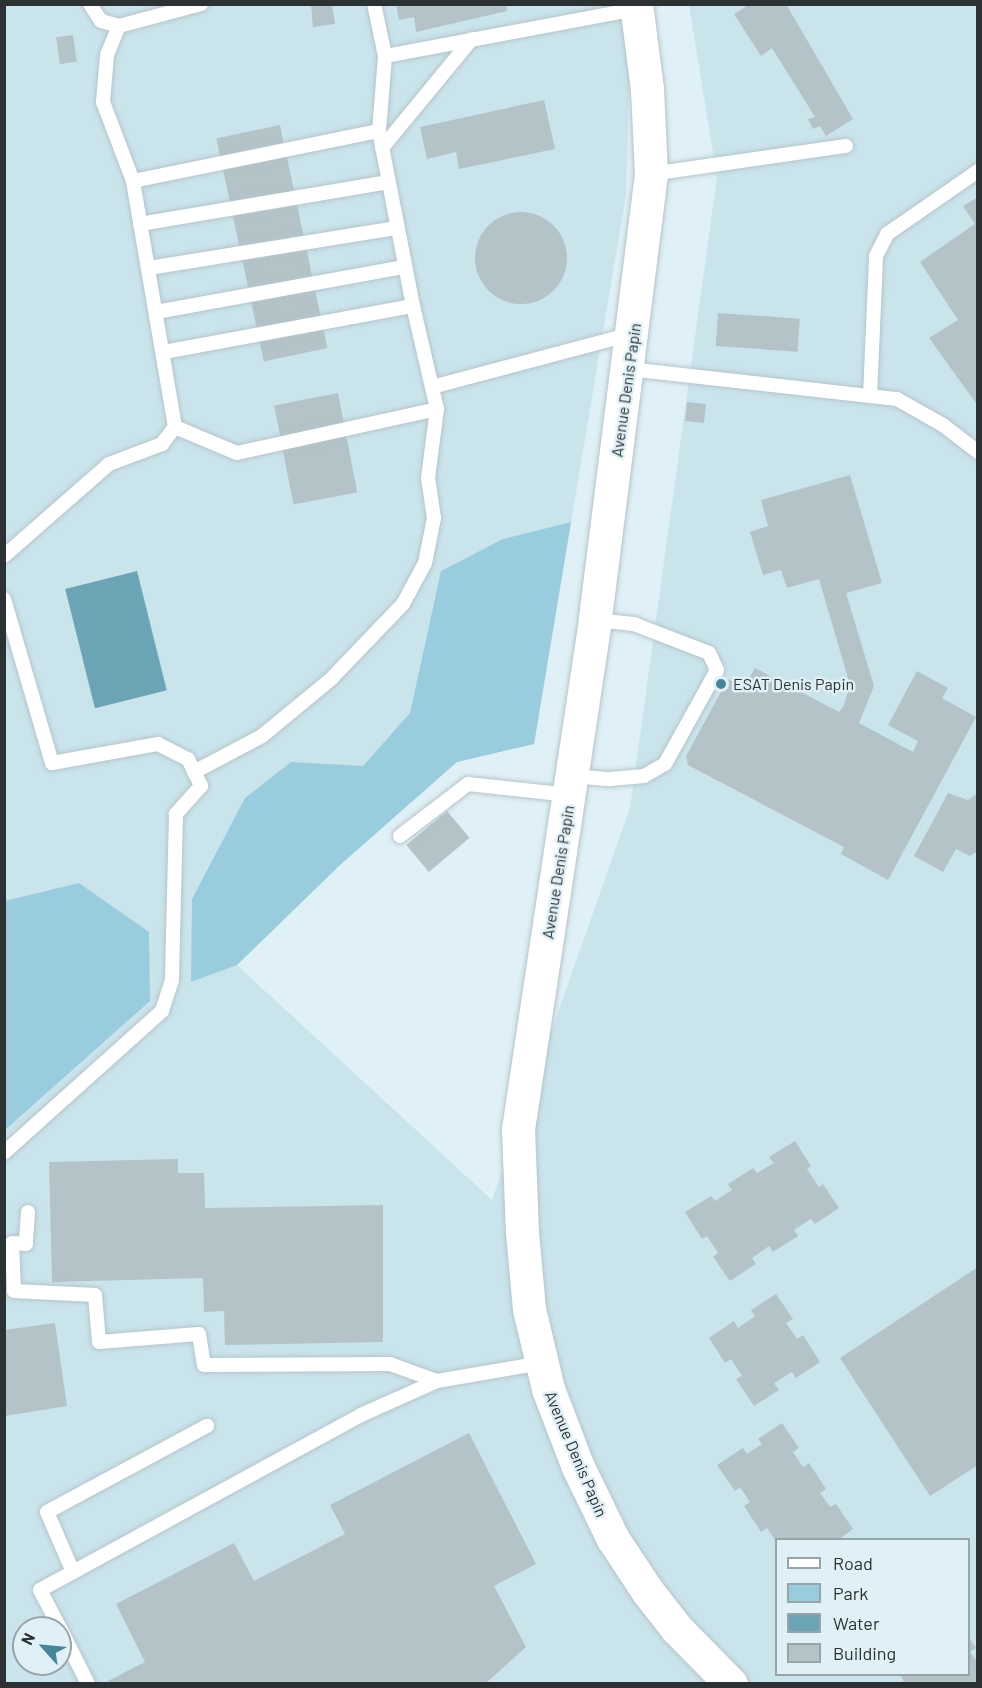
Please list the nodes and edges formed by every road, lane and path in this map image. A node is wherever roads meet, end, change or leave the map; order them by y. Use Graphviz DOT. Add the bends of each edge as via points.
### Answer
graph roads {
  1 [pos="90,4"];
  2 [pos="201,4"];
  3 [pos="374,4"];
  4 [pos="636,7"];
  5 [pos="119,26"];
  6 [pos="472,39"];
  7 [pos="385,56"];
  8 [pos="379,131"];
  9 [pos="846,146"];
  10 [pos="382,148"];
  11 [pos="978,171"];
  12 [pos="651,174"];
  13 [pos="133,181"];
  14 [pos="388,182"];
  15 [pos="140,224"];
  16 [pos="397,228"];
  17 [pos="403,267"];
  18 [pos="148,268"];
  19 [pos="413,306"];
  20 [pos="156,312"];
  21 [pos="633,334"];
  22 [pos="164,352"];
  23 [pos="629,369"];
  24 [pos="432,387"];
  25 [pos="870,396"];
  26 [pos="437,409"];
  27 [pos="175,427"];
  28 [pos="978,452"];
  29 [pos="4,556"];
  30 [pos="4,600"];
  31 [pos="595,620"];
  32 [pos="194,772"];
  33 [pos="571,786"];
  34 [pos="400,836"];
  35 [pos="4,1153"];
  36 [pos="28,1212"];
  37 [pos="542,1363"];
  38 [pos="437,1381"];
  39 [pos="207,1426"];
  40 [pos="73,1572"];
  41 [pos="54,1616"];
  42 [pos="72,1652"];
  43 [pos="88,1683"];
  44 [pos="731,1683"];
  1 -- 5 [label="lane" via="101,21"];
  2 -- 5 [label="lane"];
  3 -- 7 [label="lane"];
  4 -- 6 [label="lane"];
  4 -- 12 [label="main road, Avenue Denis Papin" via="647,89"];
  5 -- 13 [label="lane" via="107,56 103,102"];
  6 -- 7 [label="lane"];
  6 -- 10 [label="lane"];
  7 -- 8 [label="lane"];
  8 -- 10 [label="lane"];
  8 -- 13 [label="lane"];
  9 -- 12 [label="lane"];
  10 -- 14 [label="lane"];
  11 -- 25 [label="lane" via="886,234 879,249"];
  12 -- 21 [label="main road, Avenue Denis Papin"];
  13 -- 15 [label="lane"];
  14 -- 15 [label="lane"];
  14 -- 16 [label="lane"];
  15 -- 18 [label="lane"];
  16 -- 17 [label="lane"];
  16 -- 18 [label="lane"];
  17 -- 19 [label="lane"];
  17 -- 20 [label="lane"];
  18 -- 20 [label="lane"];
  19 -- 22 [label="lane"];
  19 -- 24 [label="lane"];
  20 -- 22 [label="lane"];
  21 -- 23 [label="main road, Avenue Denis Papin"];
  21 -- 24 [label="lane"];
  22 -- 27 [label="lane"];
  23 -- 25 [label="lane"];
  23 -- 31 [label="main road, Avenue Denis Papin"];
  24 -- 26 [label="lane"];
  25 -- 28 [label="lane" via="897,399 943,425"];
  26 -- 27 [label="lane" via="237,453"];
  26 -- 32 [label="lane" via="428,478 434,518 425,564 403,604 332,679 262,736"];
  27 -- 29 [label="lane" via="162,444 109,464"];
  30 -- 32 [label="lane" via="52,763 158,744 188,759"];
  31 -- 33 [label="main road, Avenue Denis Papin"];
  31 -- 33 [label="lane" via="634,624 709,652 717,670 665,764 645,776"];
  32 -- 35 [label="lane" via="201,786 176,814 172,980 162,1011"];
  33 -- 34 [label="lane" via="468,784"];
  33 -- 37 [label="main road, Avenue Denis Papin" via="518,1129 529,1309"];
  36 -- 38 [label="lane" via="26,1244 12,1243 14,1291 95,1295 99,1342 199,1334 204,1365 390,1364"];
  37 -- 38 [label="lane"];
  37 -- 44 [label="main road, Avenue Denis Papin" via="578,1467 613,1539 677,1629"];
  38 -- 40 [label="lane" via="361,1415"];
  39 -- 40 [label="lane" via="47,1512"];
  40 -- 41 [label="lane" via="40,1590"];
  42 -- 43 [label="lane"];
}
